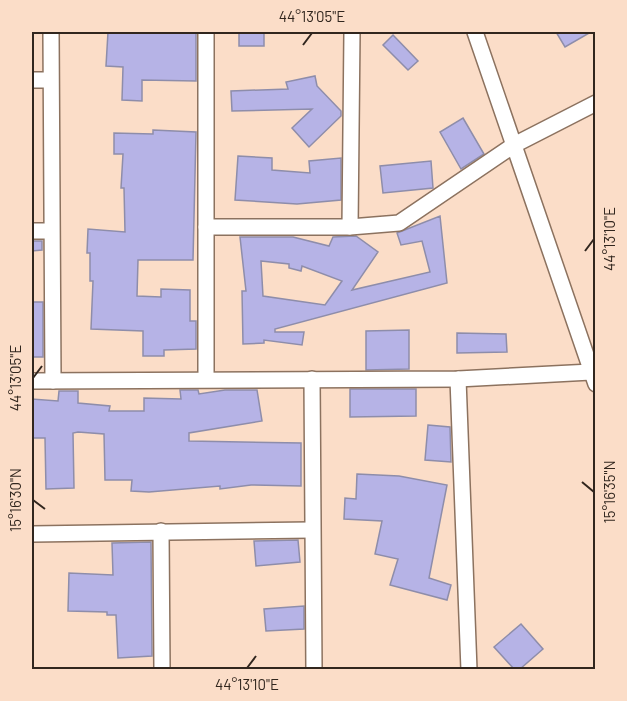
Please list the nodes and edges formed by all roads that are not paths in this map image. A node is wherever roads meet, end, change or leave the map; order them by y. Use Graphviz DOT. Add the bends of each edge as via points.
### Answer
graph roads {
  1 [pos="51,32"];
  2 [pos="206,32"];
  3 [pos="352,32"];
  4 [pos="475,32"];
  5 [pos="32,80"];
  6 [pos="50,80"];
  7 [pos="596,103"];
  8 [pos="514,145"];
  9 [pos="206,227"];
  10 [pos="350,227"];
  11 [pos="32,231"];
  12 [pos="51,231"];
  13 [pos="206,378"];
  14 [pos="593,378"];
  15 [pos="312,379"];
  16 [pos="458,379"];
  17 [pos="32,381"];
  18 [pos="53,381"];
  19 [pos="312,530"];
  20 [pos="161,531"];
  21 [pos="32,534"];
  22 [pos="162,669"];
  23 [pos="314,669"];
  24 [pos="469,669"];
  1 -- 6 [label="street"];
  2 -- 9 [label="street"];
  3 -- 10 [label="street"];
  4 -- 8 [label="street"];
  5 -- 6 [label="street"];
  6 -- 12 [label="street"];
  7 -- 8 [label="street"];
  8 -- 10 [label="street" via="399,223"];
  8 -- 14 [label="street"];
  9 -- 10 [label="street"];
  9 -- 13 [label="street"];
  11 -- 12 [label="street"];
  12 -- 18 [label="street"];
  13 -- 15 [label="street"];
  13 -- 18 [label="street"];
  14 -- 16 [label="street"];
  15 -- 16 [label="street"];
  15 -- 19 [label="street"];
  16 -- 24 [label="street"];
  17 -- 18 [label="street"];
  19 -- 20 [label="street"];
  19 -- 23 [label="street"];
  20 -- 21 [label="street"];
  20 -- 22 [label="street"];
}
